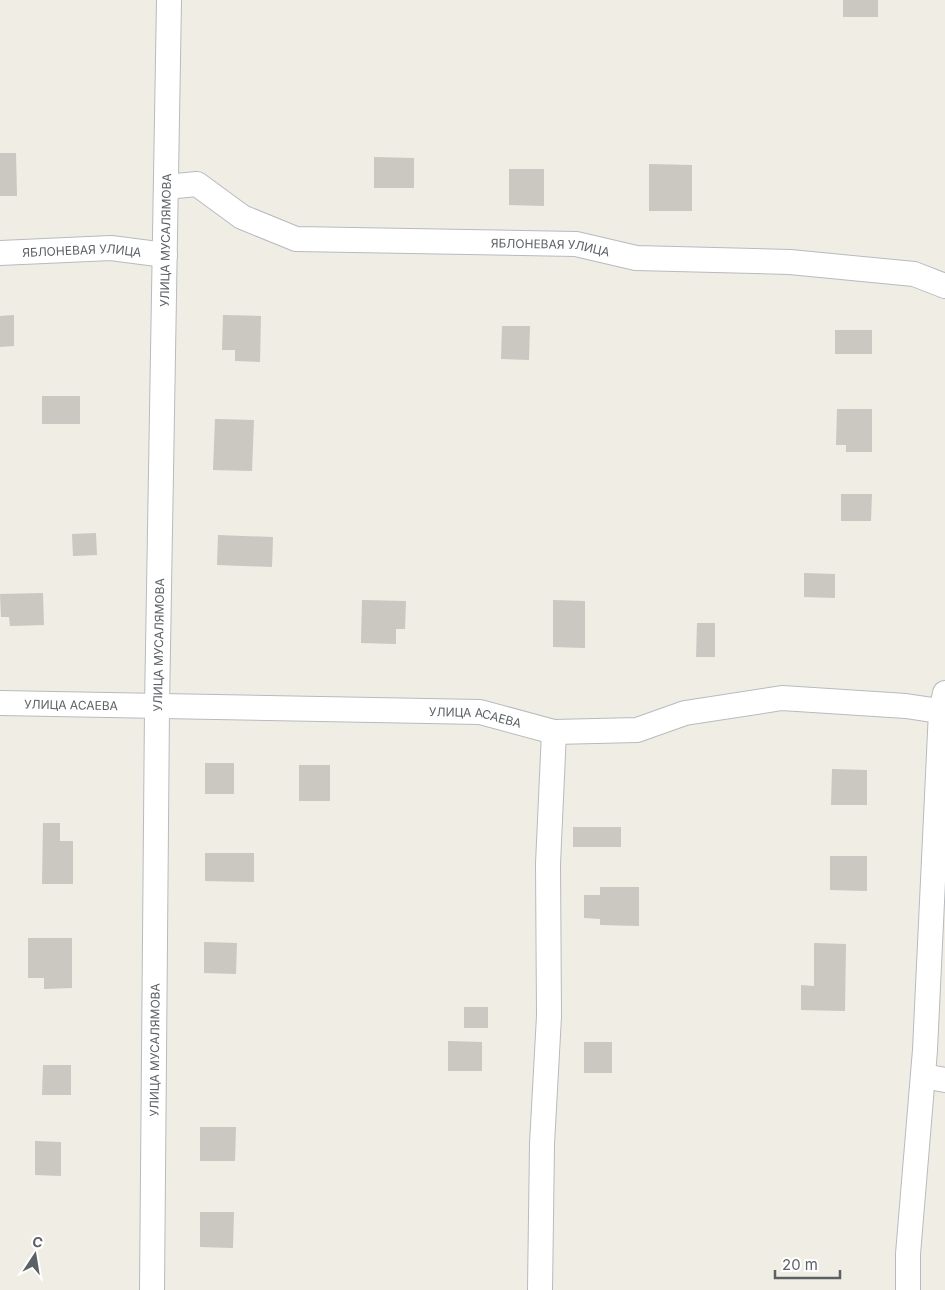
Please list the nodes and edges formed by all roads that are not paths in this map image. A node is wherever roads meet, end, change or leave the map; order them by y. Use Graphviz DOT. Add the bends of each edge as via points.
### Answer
graph roads {
  1 [pos="169,0"];
  2 [pos="166,187"];
  3 [pos="0,253"];
  4 [pos="165,255"];
  5 [pos="945,286"];
  6 [pos="0,703"];
  7 [pos="944,705"];
  8 [pos="157,706"];
  9 [pos="554,732"];
  10 [pos="934,1078"];
  11 [pos="152,1290"];
  12 [pos="540,1290"];
  13 [pos="908,1290"];
  1 -- 2 [label="street, УЛИЦА МУСАЛЯМОВА"];
  2 -- 4 [label="street, УЛИЦА МУСАЛЯМОВА"];
  2 -- 5 [label="street, ЯБЛОНЕВАЯ УЛИЦА" via="197,184 242,217 296,239 576,244 636,258 790,262 914,274"];
  3 -- 4 [label="street, ЯБЛОНЕВАЯ УЛИЦА" via="111,248"];
  4 -- 8 [label="street, УЛИЦА МУСАЛЯМОВА"];
  6 -- 8 [label="street, УЛИЦА АСАЕВА"];
  7 -- 9 [label="street, УЛИЦА АСАЕВА" via="906,706 782,698 684,713 637,730"];
  7 -- 10 [label="street"];
  8 -- 9 [label="street, УЛИЦА АСАЕВА" via="480,712"];
  8 -- 11 [label="street, УЛИЦА МУСАЛЯМОВА"];
  9 -- 12 [label="street" via="548,864 549,1016 542,1144"];
  10 -- 13 [label="street" via="908,1254"];
}
